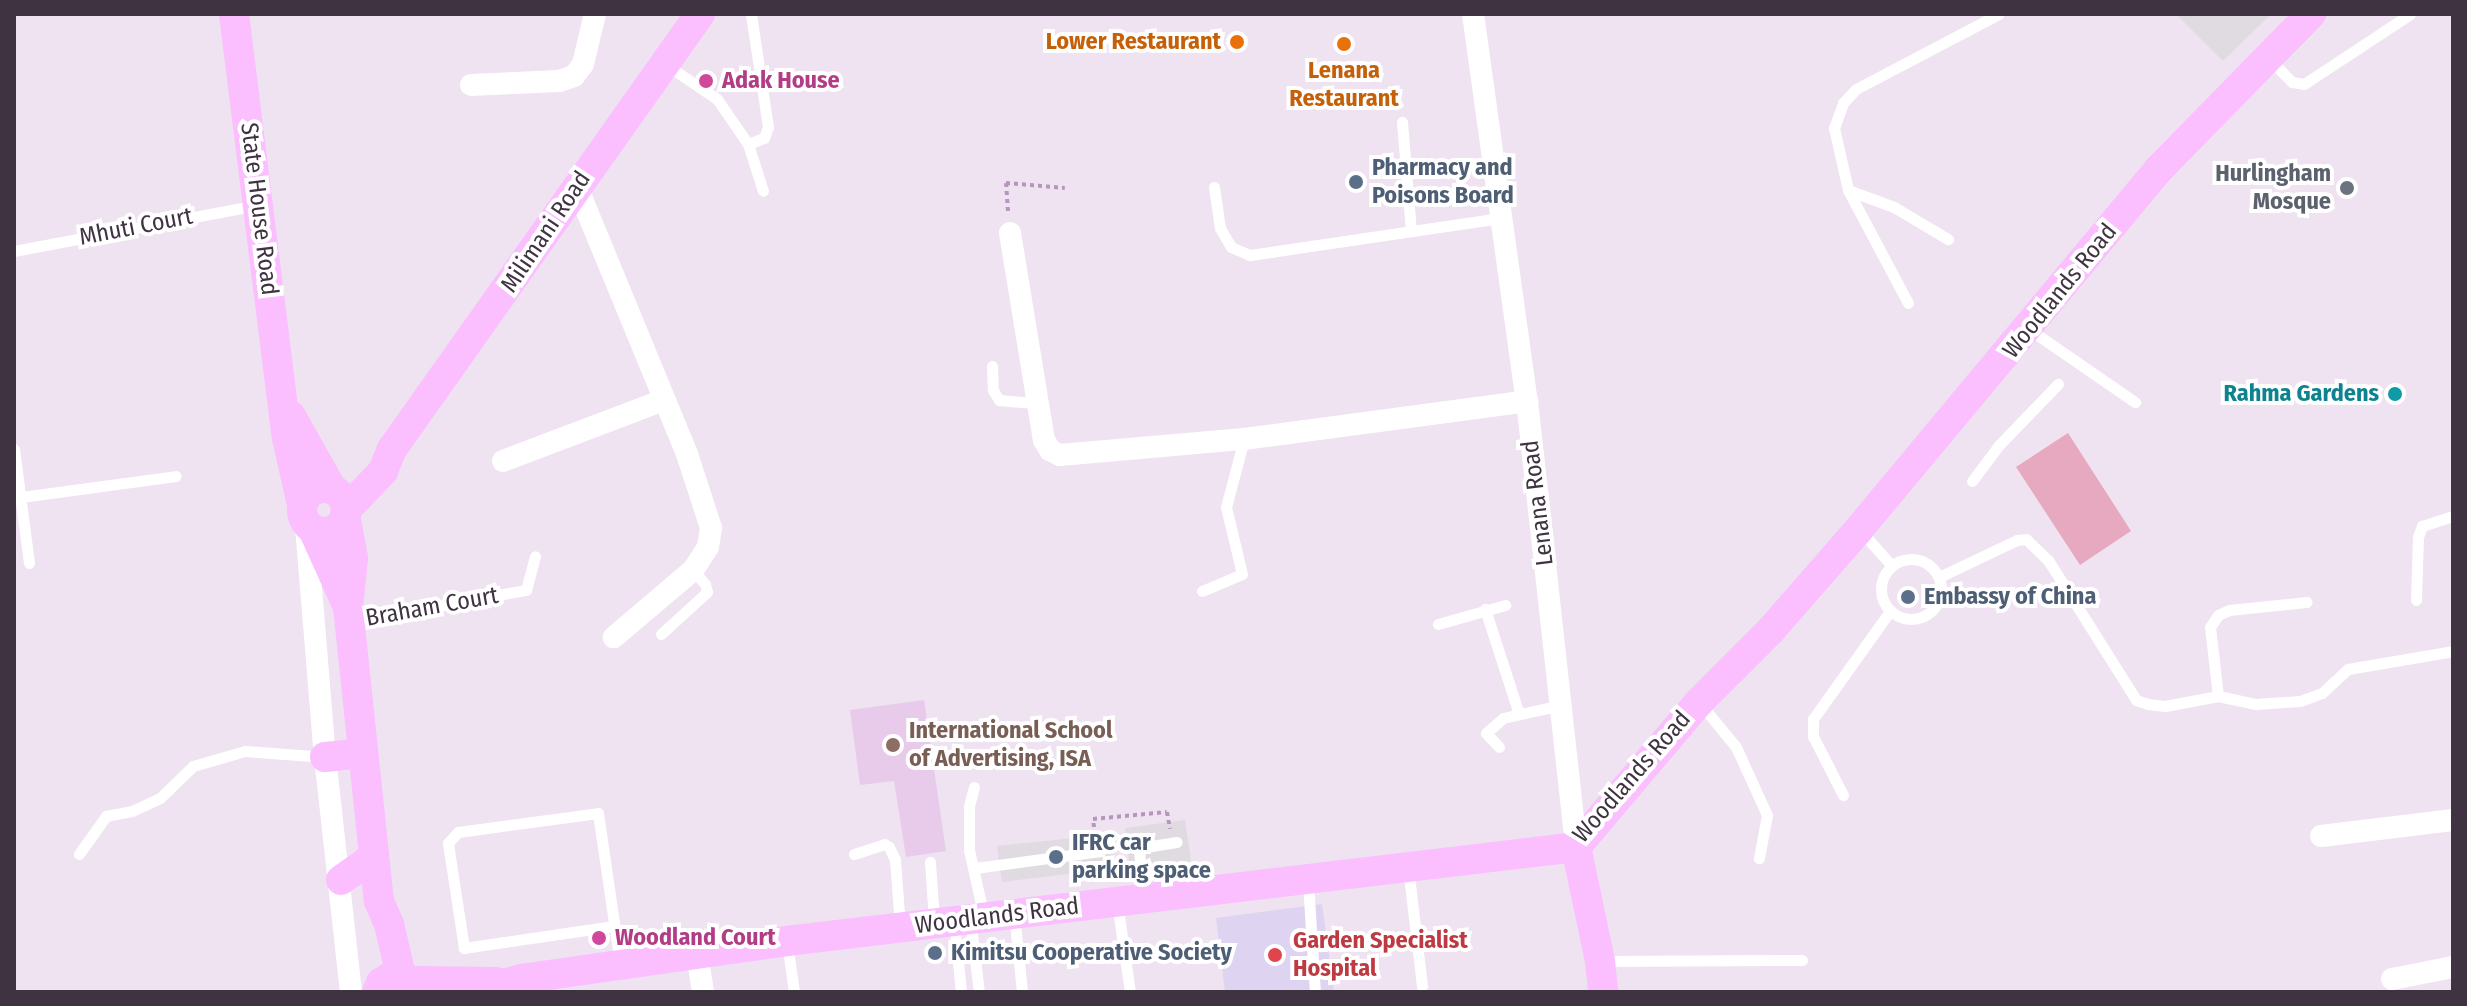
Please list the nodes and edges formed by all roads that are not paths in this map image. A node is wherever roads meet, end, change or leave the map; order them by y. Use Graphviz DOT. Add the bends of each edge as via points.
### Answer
graph roads {
  1 [pos="234,14"];
  2 [pos="595,14"];
  3 [pos="700,14"];
  4 [pos="751,14"];
  5 [pos="1473,14"];
  6 [pos="1999,14"];
  7 [pos="2311,14"];
  8 [pos="2410,14"];
  9 [pos="2267,57"];
  10 [pos="664,63"];
  11 [pos="471,85"];
  12 [pos="1402,122"];
  13 [pos="748,144"];
  14 [pos="577,187"];
  15 [pos="1214,187"];
  16 [pos="1848,190"];
  17 [pos="763,191"];
  18 [pos="258,205"];
  19 [pos="1503,218"];
  20 [pos="1411,231"];
  21 [pos="1010,233"];
  22 [pos="1948,239"];
  23 [pos="14,251"];
  24 [pos="1908,303"];
  25 [pos="2029,329"];
  26 [pos="992,366"];
  27 [pos="2058,384"];
  28 [pos="664,400"];
  29 [pos="1527,401"];
  30 [pos="2135,402"];
  31 [pos="1037,403"];
  32 [pos="285,404"];
  33 [pos="1244,439"];
  34 [pos="14,449"];
  35 [pos="503,461"];
  36 [pos="176,476"];
  37 [pos="1972,481"];
  38 [pos="21,497"];
  39 [pos="339,501"];
  40 [pos="2453,516"];
  41 [pos="307,518"];
  42 [pos="1859,529"];
  43 [pos="535,556"];
  44 [pos="29,563"];
  45 [pos="1892,566"];
  46 [pos="693,570"];
  47 [pos="1939,577"];
  48 [pos="1202,591"];
  49 [pos="2416,600"];
  50 [pos="2307,602"];
  51 [pos="1505,605"];
  52 [pos="1485,609"];
  53 [pos="1890,611"];
  54 [pos="349,615"];
  55 [pos="1438,624"];
  56 [pos="661,634"];
  57 [pos="614,637"];
  58 [pos="2453,651"];
  59 [pos="2218,696"];
  60 [pos="1699,702"];
  61 [pos="1561,705"];
  62 [pos="1519,714"];
  63 [pos="1499,747"];
  64 [pos="362,753"];
  65 [pos="325,757"];
  66 [pos="974,787"];
  67 [pos="1843,795"];
  68 [pos="2453,820"];
  69 [pos="2321,836"];
  70 [pos="1175,843"];
  71 [pos="1576,847"];
  72 [pos="1099,851"];
  73 [pos="79,854"];
  74 [pos="854,854"];
  75 [pos="373,858"];
  76 [pos="1759,858"];
  77 [pos="930,862"];
  78 [pos="1408,865"];
  79 [pos="975,868"];
  80 [pos="1308,877"];
  81 [pos="341,880"];
  82 [pos="1131,899"];
  83 [pos="1014,914"];
  84 [pos="960,920"];
  85 [pos="614,926"];
  86 [pos="900,928"];
  87 [pos="787,941"];
  88 [pos="697,954"];
  89 [pos="1802,960"];
  90 [pos="1600,961"];
  91 [pos="620,963"];
  92 [pos="2453,967"];
  93 [pos="2392,979"];
  94 [pos="506,982"];
  95 [pos="398,985"];
  96 [pos="1422,986"];
  97 [pos="351,992"];
  98 [pos="476,992"];
  99 [pos="703,992"];
  100 [pos="794,992"];
  101 [pos="961,992"];
  102 [pos="979,992"];
  103 [pos="1022,992"];
  104 [pos="1130,992"];
  105 [pos="1315,992"];
  106 [pos="1603,992"];
  1 -- 18 [label="street, State House Road"];
  2 -- 11 [label="street" via="583,64 574,76"];
  3 -- 10 [label="street, Milimani Road"];
  4 -- 13 [label="lane" via="768,127 764,138"];
  5 -- 19 [label="street, Lenana Road"];
  6 -- 16 [label="lane" via="1856,89 1843,103 1834,128"];
  7 -- 9 [label="street, Woodlands Road"];
  8 -- 9 [label="lane" via="2304,84 2292,82"];
  9 -- 25 [label="street, Woodlands Road" via="2160,168"];
  10 -- 13 [label="lane" via="717,99"];
  10 -- 14 [label="street, Milimani Road"];
  12 -- 20 [label="lane"];
  13 -- 17 [label="lane"];
  14 -- 28 [label="street"];
  14 -- 39 [label="street, Milimani Road" via="392,449 373,459"];
  15 -- 20 [label="lane" via="1220,228 1240,253"];
  16 -- 22 [label="lane" via="1894,207"];
  16 -- 24 [label="lane"];
  18 -- 23 [label="lane, Mhuti Court"];
  18 -- 32 [label="street, State House Road"];
  19 -- 20 [label="lane"];
  19 -- 29 [label="street, Lenana Road"];
  21 -- 31 [label="street"];
  25 -- 30 [label="lane"];
  25 -- 42 [label="street, Woodlands Road"];
  26 -- 31 [label="lane" via="999,400"];
  27 -- 37 [label="lane"];
  28 -- 35 [label="street"];
  28 -- 46 [label="street" via="711,528 708,547"];
  29 -- 33 [label="street"];
  29 -- 61 [label="street, Lenana Road"];
  31 -- 33 [label="street" via="1044,440 1060,455"];
  32 -- 39 [label="street, State House Road"];
  32 -- 41 [label="street, State House Road" via="287,438"];
  33 -- 48 [label="lane" via="1226,507 1242,574"];
  34 -- 38 [label="lane"];
  36 -- 38 [label="lane"];
  38 -- 44 [label="lane"];
  39 -- 41 [label="street, Milimani Road" via="317,489"];
  39 -- 54 [label="street, State House Road" via="353,558"];
  40 -- 49 [label="lane" via="2422,526"];
  41 -- 54 [label="street, State House Road"];
  41 -- 65 [label="street"];
  42 -- 45 [label="lane"];
  42 -- 60 [label="street, Woodlands Road"];
  43 -- 54 [label="lane, Braham Court" via="526,590"];
  45 -- 47 [label="lane" via="1912,559 1933,568"];
  45 -- 53 [label="lane" via="1882,578 1880,593"];
  46 -- 56 [label="lane" via="707,592"];
  46 -- 57 [label="street"];
  47 -- 53 [label="lane" via="1937,606 1926,617 1911,621"];
  47 -- 59 [label="lane" via="2026,539 2048,560 2136,700 2165,706"];
  50 -- 59 [label="lane" via="2218,615 2210,627"];
  51 -- 52 [label="lane"];
  52 -- 55 [label="lane"];
  52 -- 62 [label="lane"];
  53 -- 67 [label="lane" via="1813,719 1813,736"];
  54 -- 64 [label="street, State House Road"];
  58 -- 59 [label="lane" via="2348,669 2322,693 2300,701 2256,704"];
  60 -- 71 [label="street, Woodlands Road"];
  60 -- 76 [label="lane" via="1736,747 1767,815"];
  61 -- 62 [label="lane"];
  61 -- 71 [label="street, Lenana Road"];
  62 -- 63 [label="lane" via="1503,718 1486,733"];
  64 -- 65 [label="street"];
  64 -- 75 [label="street, State House Road"];
  65 -- 73 [label="lane" via="245,751 193,766 160,798 106,816"];
  65 -- 81 [label="street"];
  66 -- 79 [label="lane" via="969,850"];
  68 -- 69 [label="street"];
  70 -- 82 [label="lane" via="1139,852"];
  71 -- 78 [label="street, Woodlands Road"];
  71 -- 90 [label="street, Lenana Road"];
  72 -- 79 [label="lane"];
  74 -- 86 [label="lane" via="889,847 895,860"];
  75 -- 81 [label="street"];
  75 -- 95 [label="street, State House Road" via="379,901 376,926"];
  77 -- 84 [label="lane"];
  78 -- 80 [label="street, Woodlands Road"];
  78 -- 96 [label="lane"];
  79 -- 84 [label="lane"];
  80 -- 82 [label="street, Woodlands Road"];
  80 -- 105 [label="lane"];
  81 -- 97 [label="street"];
  82 -- 83 [label="street, Woodlands Road"];
  82 -- 104 [label="lane"];
  83 -- 84 [label="street, Woodlands Road"];
  83 -- 103 [label="lane"];
  84 -- 86 [label="street, Woodlands Road"];
  84 -- 101 [label="lane"];
  84 -- 102 [label="lane"];
  85 -- 85 [label="lane" via="598,813 458,832 448,843 464,948"];
  85 -- 91 [label="lane"];
  86 -- 87 [label="street, Woodlands Road"];
  87 -- 88 [label="street, Woodlands Road"];
  87 -- 100 [label="lane"];
  88 -- 91 [label="street, Woodlands Road"];
  88 -- 99 [label="street"];
  89 -- 90 [label="lane"];
  90 -- 106 [label="street, Lenana Road"];
  91 -- 94 [label="street, Woodlands Road"];
  92 -- 93 [label="street"];
  94 -- 95 [label="street, Woodlands Road"];
  94 -- 98 [label="street, Woodlands Road"];
}
